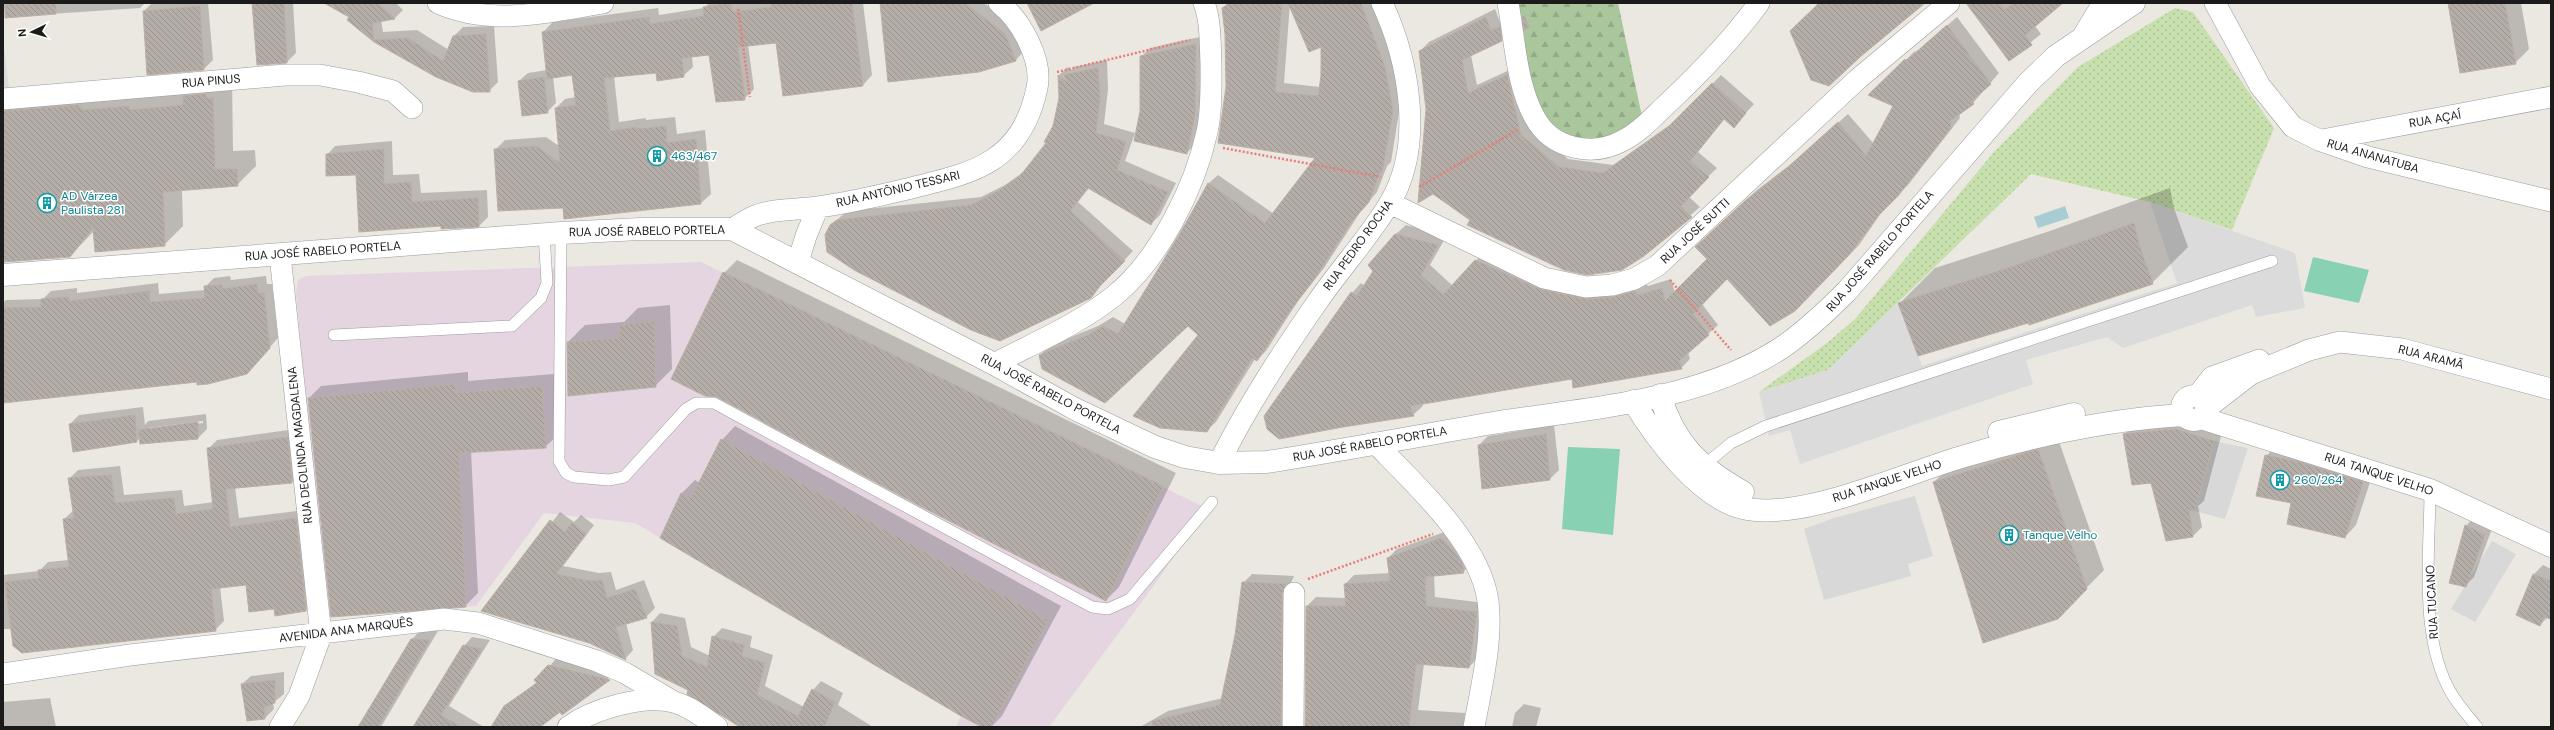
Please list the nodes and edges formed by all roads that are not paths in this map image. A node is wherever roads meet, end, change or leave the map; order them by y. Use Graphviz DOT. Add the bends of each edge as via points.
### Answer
graph roads {
  1 [pos="438,3"];
  2 [pos="602,3"];
  3 [pos="999,3"];
  4 [pos="1204,3"];
  5 [pos="1382,3"];
  6 [pos="1508,3"];
  7 [pos="1758,3"];
  8 [pos="1949,3"];
  9 [pos="2103,3"];
  10 [pos="2134,3"];
  11 [pos="2215,3"];
  12 [pos="2083,36"];
  13 [pos="2551,97"];
  14 [pos="3,99"];
  15 [pos="412,108"];
  16 [pos="2319,140"];
  17 [pos="2551,201"];
  18 [pos="1390,204"];
  19 [pos="818,207"];
  20 [pos="732,229"];
  21 [pos="552,234"];
  22 [pos="280,255"];
  23 [pos="2272,261"];
  24 [pos="798,262"];
  25 [pos="3,275"];
  26 [pos="334,335"];
  27 [pos="994,364"];
  28 [pos="2551,389"];
  29 [pos="1660,395"];
  30 [pos="1633,400"];
  31 [pos="2195,408"];
  32 [pos="1375,443"];
  33 [pos="1218,463"];
  34 [pos="1697,471"];
  35 [pos="2430,490"];
  36 [pos="1212,502"];
  37 [pos="2551,546"];
  38 [pos="1294,593"];
  39 [pos="321,635"];
  40 [pos="3,674"];
  41 [pos="674,702"];
  42 [pos="280,727"];
  43 [pos="568,727"];
  44 [pos="717,727"];
  45 [pos="1293,727"];
  46 [pos="1474,727"];
  47 [pos="2477,727"];
  1 -- 2 [label="street" via="487,17 514,17"];
  3 -- 19 [label="street, RUA ANTÔNIO TESSARI" via="1026,37 1036,58 1038,82 1033,106 1020,135 1003,153 983,167 952,178"];
  4 -- 27 [label="street" via="1210,42 1211,90 1207,132 1194,178 1174,219 1147,261 1116,295 1087,315"];
  5 -- 18 [label="street, RUA PEDRO ROCHA" via="1402,54 1409,93 1410,127 1406,155 1400,180"];
  6 -- 7 [label="street" via="1524,93 1535,119 1545,132 1561,144 1581,149 1604,148 1623,141 1644,126 1701,72"];
  8 -- 18 [label="street, RUA JOSÉ SUTTI" via="1859,78 1657,266 1634,279 1612,285 1586,287 1544,278"];
  9 -- 12 [label="street"];
  10 -- 12 [label="street, RUA JOSÉ RABELO PORTELA"];
  11 -- 16 [label="street, RUA ANANATUBA" via="2244,59 2273,104 2293,127"];
  12 -- 29 [label="street, RUA JOSÉ RABELO PORTELA" via="2056,56 2028,83 1847,291 1821,317 1786,345 1741,369 1696,386"];
  13 -- 16 [label="street, RUA AÇAÍ"];
  14 -- 15 [label="street, RUA PINUS" via="285,75 320,75 393,91"];
  16 -- 17 [label="street, RUA ANANATUBA" via="2368,157"];
  18 -- 33 [label="street, RUA PEDRO ROCHA" via="1322,295 1263,382"];
  19 -- 20 [label="street, RUA ANTÔNIO TESSARI" via="756,216"];
  19 -- 24 [label="street"];
  20 -- 21 [label="street, RUA JOSÉ RABELO PORTELA" via="640,229"];
  20 -- 24 [label="street, RUA JOSÉ RABELO PORTELA"];
  21 -- 22 [label="street, RUA JOSÉ RABELO PORTELA"];
  21 -- 26 [label="lane" via="547,283 541,298 512,326"];
  21 -- 36 [label="lane" via="559,461 566,473 574,477 608,480 624,477 686,409 696,403 714,403 1092,607 1108,609 1130,599"];
  22 -- 25 [label="street, RUA JOSÉ RABELO PORTELA"];
  22 -- 39 [label="street, RUA DEOLINDA MAGDALENA"];
  23 -- 34 [label="lane" via="1766,426 1731,442"];
  24 -- 27 [label="street, RUA JOSÉ RABELO PORTELA"];
  27 -- 33 [label="street, RUA JOSÉ RABELO PORTELA" via="1074,409 1155,447 1185,457"];
  28 -- 31 [label="street, RUA ARAMÃ" via="2402,349 2340,342 2309,350 2243,378"];
  29 -- 30 [label="street, RUA JOSÉ RABELO PORTELA"];
  29 -- 34 [label="street, RUA TANQUE VELHO" via="1672,430 1687,450"];
  30 -- 32 [label="street, RUA JOSÉ RABELO PORTELA"];
  30 -- 34 [label="street, RUA TANQUE VELHO" via="1656,436"];
  31 -- 34 [label="street, RUA TANQUE VELHO" via="2106,409 2040,421 1960,442 1882,470 1788,497 1765,498 1745,493"];
  31 -- 35 [label="street, RUA TANQUE VELHO"];
  32 -- 33 [label="street, RUA JOSÉ RABELO PORTELA" via="1267,462"];
  32 -- 46 [label="street" via="1451,527 1476,560 1488,602 1487,641"];
  35 -- 37 [label="street, RUA TANQUE VELHO"];
  35 -- 47 [label="lane, RUA TUCANO" via="2431,631 2439,666 2452,696"];
  38 -- 45 [label="street"];
  39 -- 40 [label="street, AVENIDA ANA MARQUÊS" via="130,655"];
  39 -- 41 [label="street, AVENIDA ANA MARQUÊS" via="392,623 444,619 478,623 597,661 625,673"];
  39 -- 42 [label="street" via="299,696"];
  41 -- 43 [label="street" via="654,701 601,708"];
  41 -- 44 [label="street, AVENIDA ANA MARQUÊS"];
}
